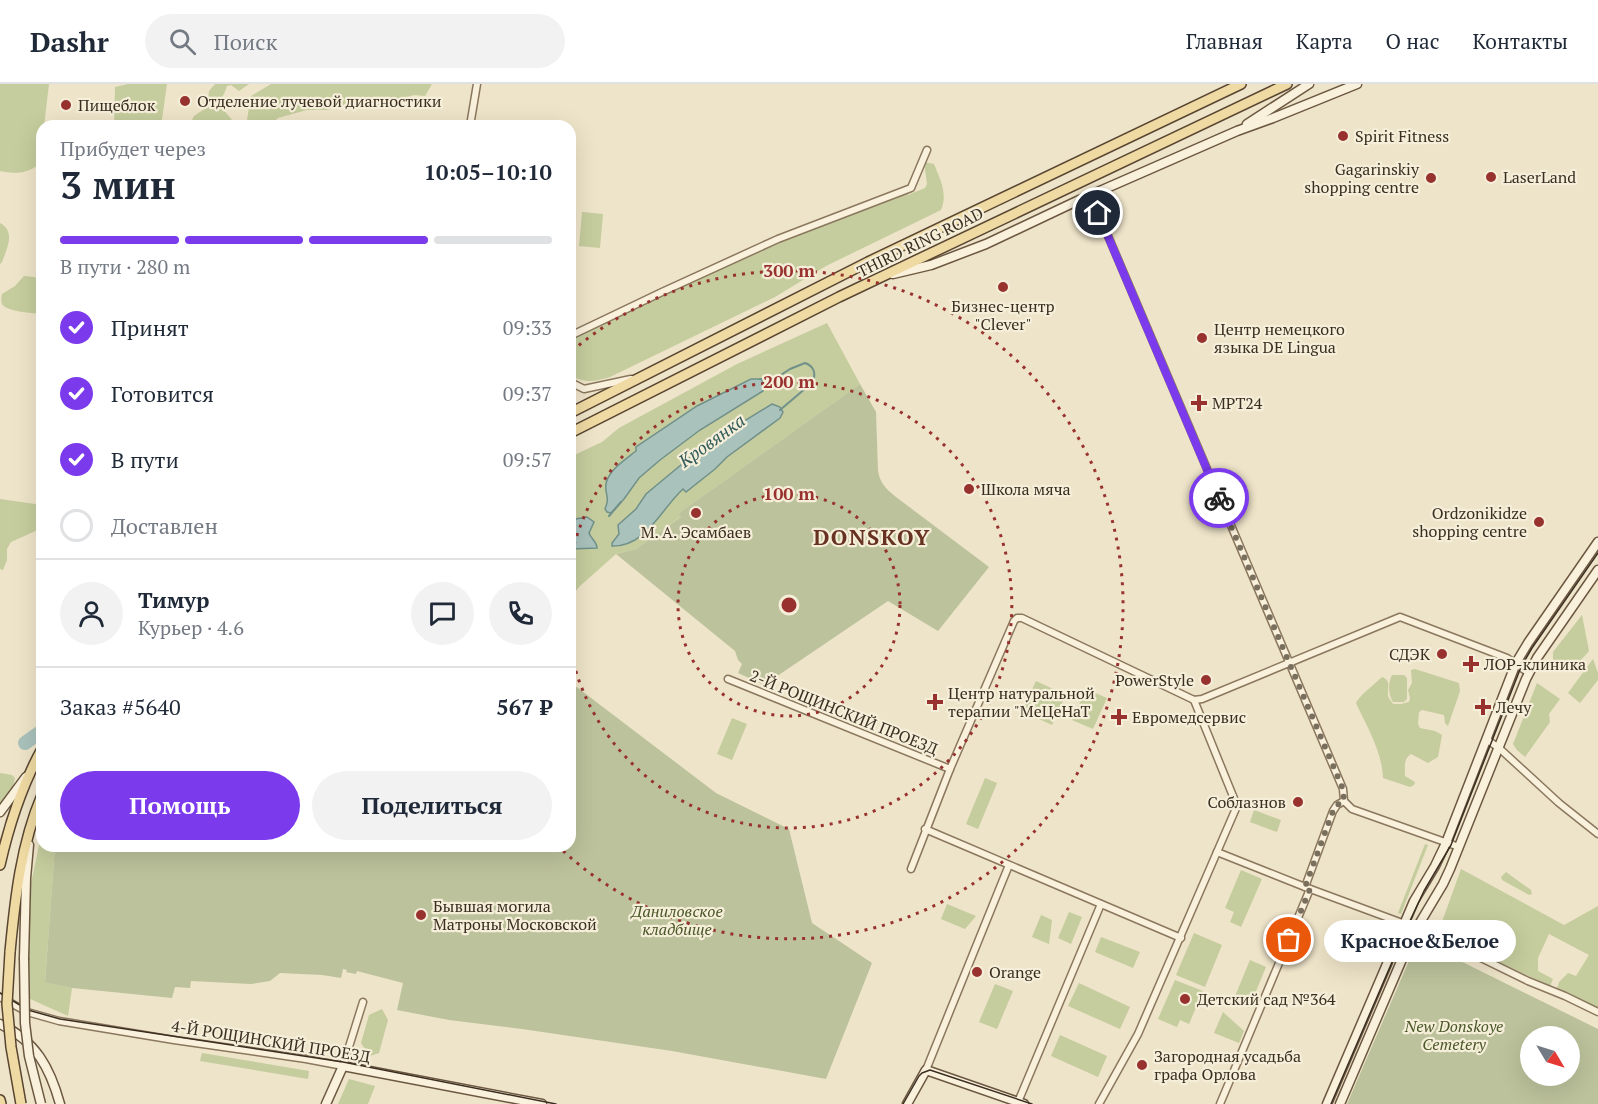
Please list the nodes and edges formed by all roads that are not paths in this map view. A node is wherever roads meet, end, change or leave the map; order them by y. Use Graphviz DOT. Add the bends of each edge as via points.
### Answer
graph roads {
  1 [pos="477,84"];
  2 [pos="1241,84"];
  3 [pos="1287,84"];
  4 [pos="1309,84"];
  5 [pos="1357,84"];
  6 [pos="471,120"];
  7 [pos="1237,130"];
  8 [pos="927,150"];
  9 [pos="1101,192"];
  10 [pos="1083,199"];
  11 [pos="1097,210"];
  12 [pos="881,277"];
  13 [pos="576,333"];
  14 [pos="644,377"];
  15 [pos="576,385"];
  16 [pos="576,410"];
  17 [pos="576,430"];
  18 [pos="1598,542"];
  19 [pos="1598,570"];
  20 [pos="1289,663"];
  21 [pos="1516,663"];
  22 [pos="1529,673"];
  23 [pos="728,680"];
  24 [pos="1194,700"];
  25 [pos="1486,739"];
  26 [pos="1499,748"];
  27 [pos="36,760"];
  28 [pos="31,769"];
  29 [pos="950,769"];
  30 [pos="1344,801"];
  31 [pos="0,812"];
  32 [pos="36,812"];
  33 [pos="31,827"];
  34 [pos="925,829"];
  35 [pos="1598,834"];
  36 [pos="1446,843"];
  37 [pos="1459,847"];
  38 [pos="1217,852"];
  39 [pos="1009,865"];
  40 [pos="0,866"];
  41 [pos="911,868"];
  42 [pos="1307,888"];
  43 [pos="1101,904"];
  44 [pos="1404,923"];
  45 [pos="1416,928"];
  46 [pos="1181,938"];
  47 [pos="0,997"];
  48 [pos="363,1002"];
  49 [pos="1598,1012"];
  50 [pos="0,1024"];
  51 [pos="343,1066"];
  52 [pos="926,1070"];
  53 [pos="1021,1103"];
  54 [pos="21,1104"];
  55 [pos="41,1104"];
  56 [pos="60,1104"];
  57 [pos="326,1104"];
  58 [pos="542,1104"];
  59 [pos="907,1104"];
  60 [pos="1099,1104"];
  61 [pos="1220,1104"];
  62 [pos="1327,1104"];
  63 [pos="1340,1104"];
  1 -- 6 [label="street"];
  2 -- 14 [label="main road, THIRD RING ROAD" via="868,262"];
  3 -- 12 [label="main road, THIRD RING ROAD"];
  4 -- 7 [label="main road"];
  5 -- 7 [label="main road"];
  7 -- 9 [label="main road"];
  8 -- 13 [label="street" via="911,188 778,239"];
  9 -- 10 [label="main road"];
  9 -- 11 [label="street"];
  10 -- 11 [label="street"];
  10 -- 12 [label="main road" via="986,244 931,265"];
  11 -- 20 [label="street"];
  12 -- 17 [label="main road, THIRD RING ROAD"];
  14 -- 15 [label="street" via="584,389"];
  14 -- 16 [label="main road, THIRD RING ROAD"];
  18 -- 21 [label="main road"];
  19 -- 22 [label="main road"];
  20 -- 21 [label="street" via="1400,617"];
  20 -- 24 [label="street"];
  20 -- 30 [label="street" via="1343,789"];
  21 -- 22 [label="street"];
  21 -- 25 [label="main road"];
  22 -- 26 [label="main road"];
  23 -- 29 [label="street, 2-Й РОЩИНСКИЙ ПРОЕЗД"];
  24 -- 29 [label="street" via="1017,618"];
  24 -- 38 [label="street" via="1237,806"];
  25 -- 26 [label="street"];
  25 -- 36 [label="main road"];
  26 -- 35 [label="street"];
  26 -- 37 [label="main road"];
  27 -- 28 [label="main road"];
  28 -- 31 [label="main road"];
  28 -- 40 [label="main road"];
  29 -- 34 [label="street"];
  30 -- 36 [label="street" via="1352,809"];
  30 -- 42 [label="street" via="1333,811"];
  32 -- 33 [label="main road"];
  33 -- 54 [label="main road, bridge" via="19,875 7,1004"];
  33 -- 55 [label="main road, bridge" via="26,878 25,1023"];
  34 -- 39 [label="street"];
  34 -- 41 [label="street"];
  36 -- 37 [label="street"];
  36 -- 44 [label="main road"];
  37 -- 45 [label="main road" via="1443,884"];
  38 -- 42 [label="street"];
  38 -- 46 [label="street"];
  39 -- 43 [label="street"];
  39 -- 52 [label="street"];
  42 -- 44 [label="street"];
  42 -- 61 [label="street"];
  43 -- 46 [label="street"];
  43 -- 53 [label="street"];
  44 -- 45 [label="street"];
  44 -- 62 [label="main road"];
  45 -- 49 [label="street"];
  45 -- 63 [label="main road"];
  46 -- 60 [label="street" via="1138,1034"];
  47 -- 51 [label="street, 4-Й РОЩИНСКИЙ ПРОЕЗД" via="27,1012 59,1022"];
  48 -- 51 [label="street"];
  50 -- 56 [label="main road" via="37,1052 48,1068"];
  51 -- 57 [label="main road"];
  51 -- 58 [label="main road, 4-Й РОЩИНСКИЙ ПРОЕЗД"];
  52 -- 53 [label="main road"];
  52 -- 59 [label="main road"];
}
